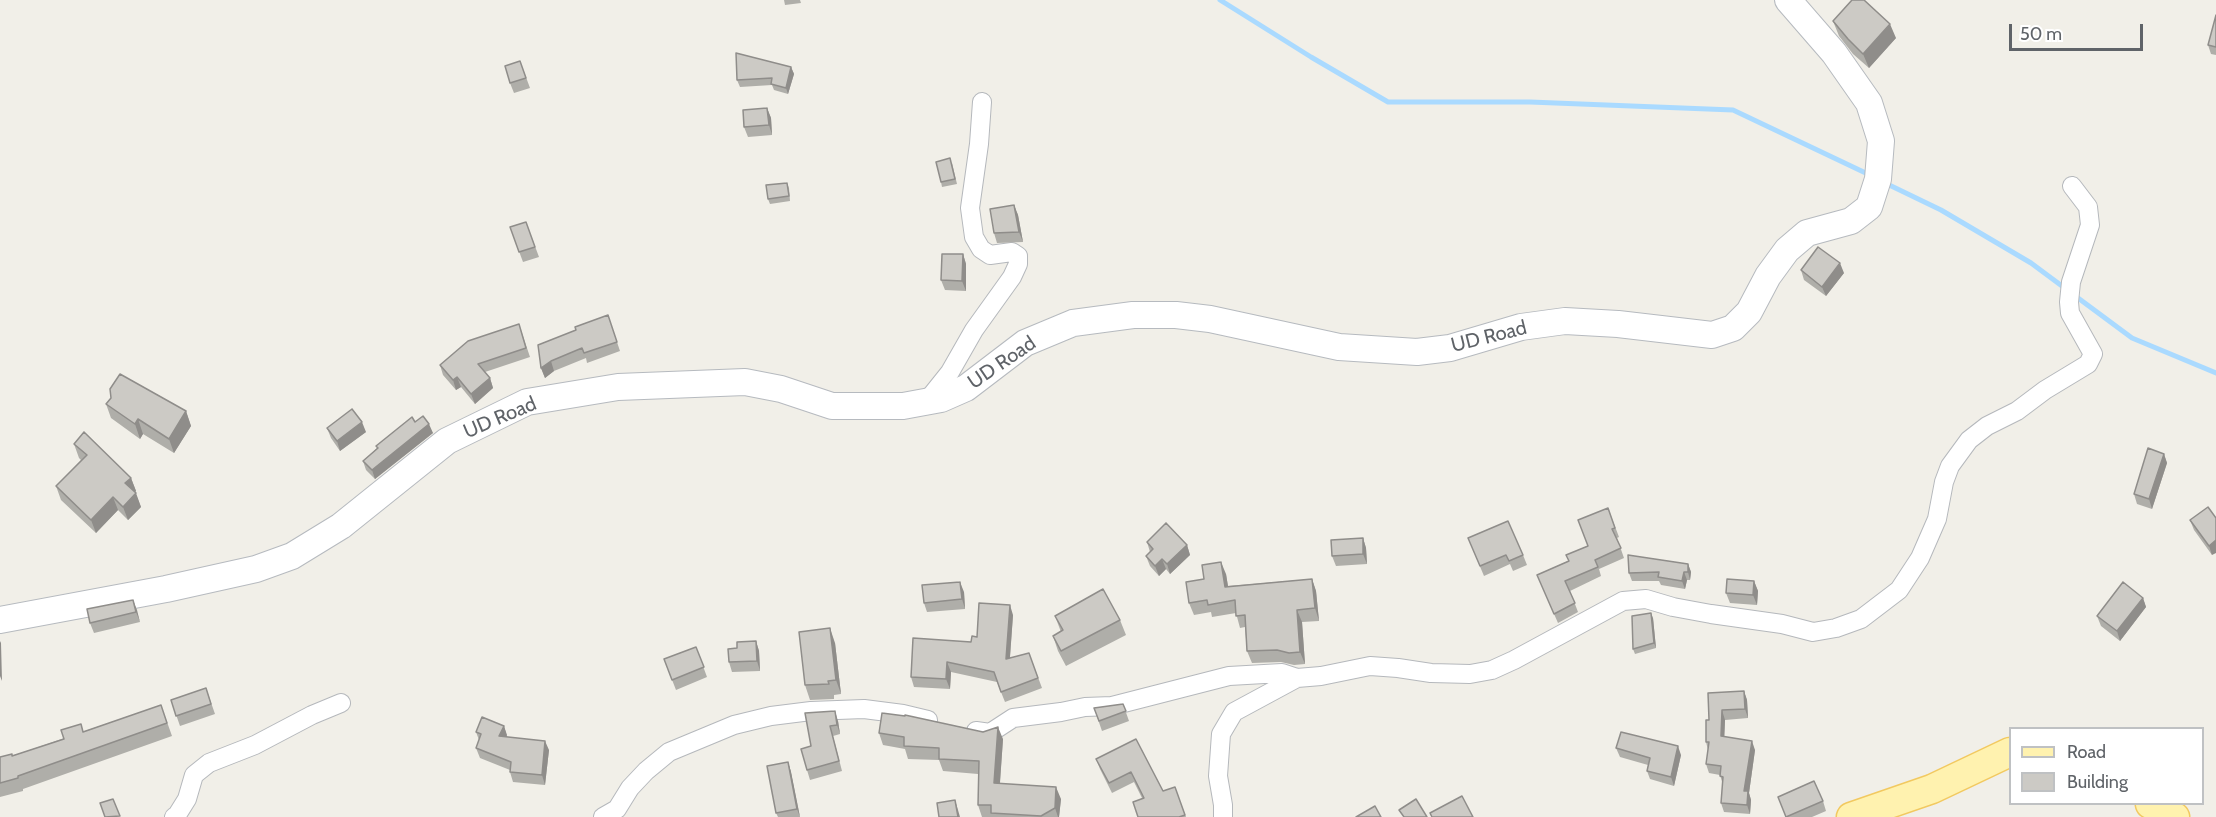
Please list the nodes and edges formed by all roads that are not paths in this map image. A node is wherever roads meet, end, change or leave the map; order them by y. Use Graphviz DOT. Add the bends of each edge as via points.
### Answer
graph roads {
  1 [pos="1788,0"];
  2 [pos="982,102"];
  3 [pos="2072,186"];
  4 [pos="926,402"];
  5 [pos="0,620"];
  6 [pos="1297,678"];
  7 [pos="341,703"];
  8 [pos="2009,752"];
  9 [pos="2152,805"];
  10 [pos="174,817"];
  11 [pos="603,817"];
  12 [pos="1223,817"];
  13 [pos="1851,817"];
  14 [pos="2175,817"];
  1 -- 4 [label="main road, UD Road" via="1834,53 1869,104 1881,141 1878,179 1869,207 1851,221 1808,232 1787,250 1749,312 1733,328 1712,335 1565,321 1521,327 1450,348 1417,352 1339,347 1176,315 1107,317 1073,323 1026,343 966,388"];
  2 -- 4 [label="street" via="970,208 974,237 990,255 1012,252 1018,264 950,372"];
  3 -- 6 [label="street" via="2088,207 2091,225 2071,282 2070,313 2093,354 2088,364 1969,440 1950,466 1937,519 1920,558 1899,590 1861,619 1813,632 1646,599 1623,602 1492,670 1431,673 1370,666"];
  4 -- 5 [label="main road, UD Road" via="903,406 832,406 745,382 618,387 527,402 447,441 341,526 292,556 256,569 165,589"];
  6 -- 11 [label="street" via="1282,673 1228,676 1112,706 1013,718 990,733 864,709 771,716 734,725 669,752 638,779 617,808"];
  6 -- 12 [label="street" via="1234,712 1221,734 1218,776"];
  7 -- 10 [label="street" via="209,763 194,775 186,799"];
  8 -- 13 [label="main road" via="1932,789"];
  9 -- 14 [label="main road"];
}
